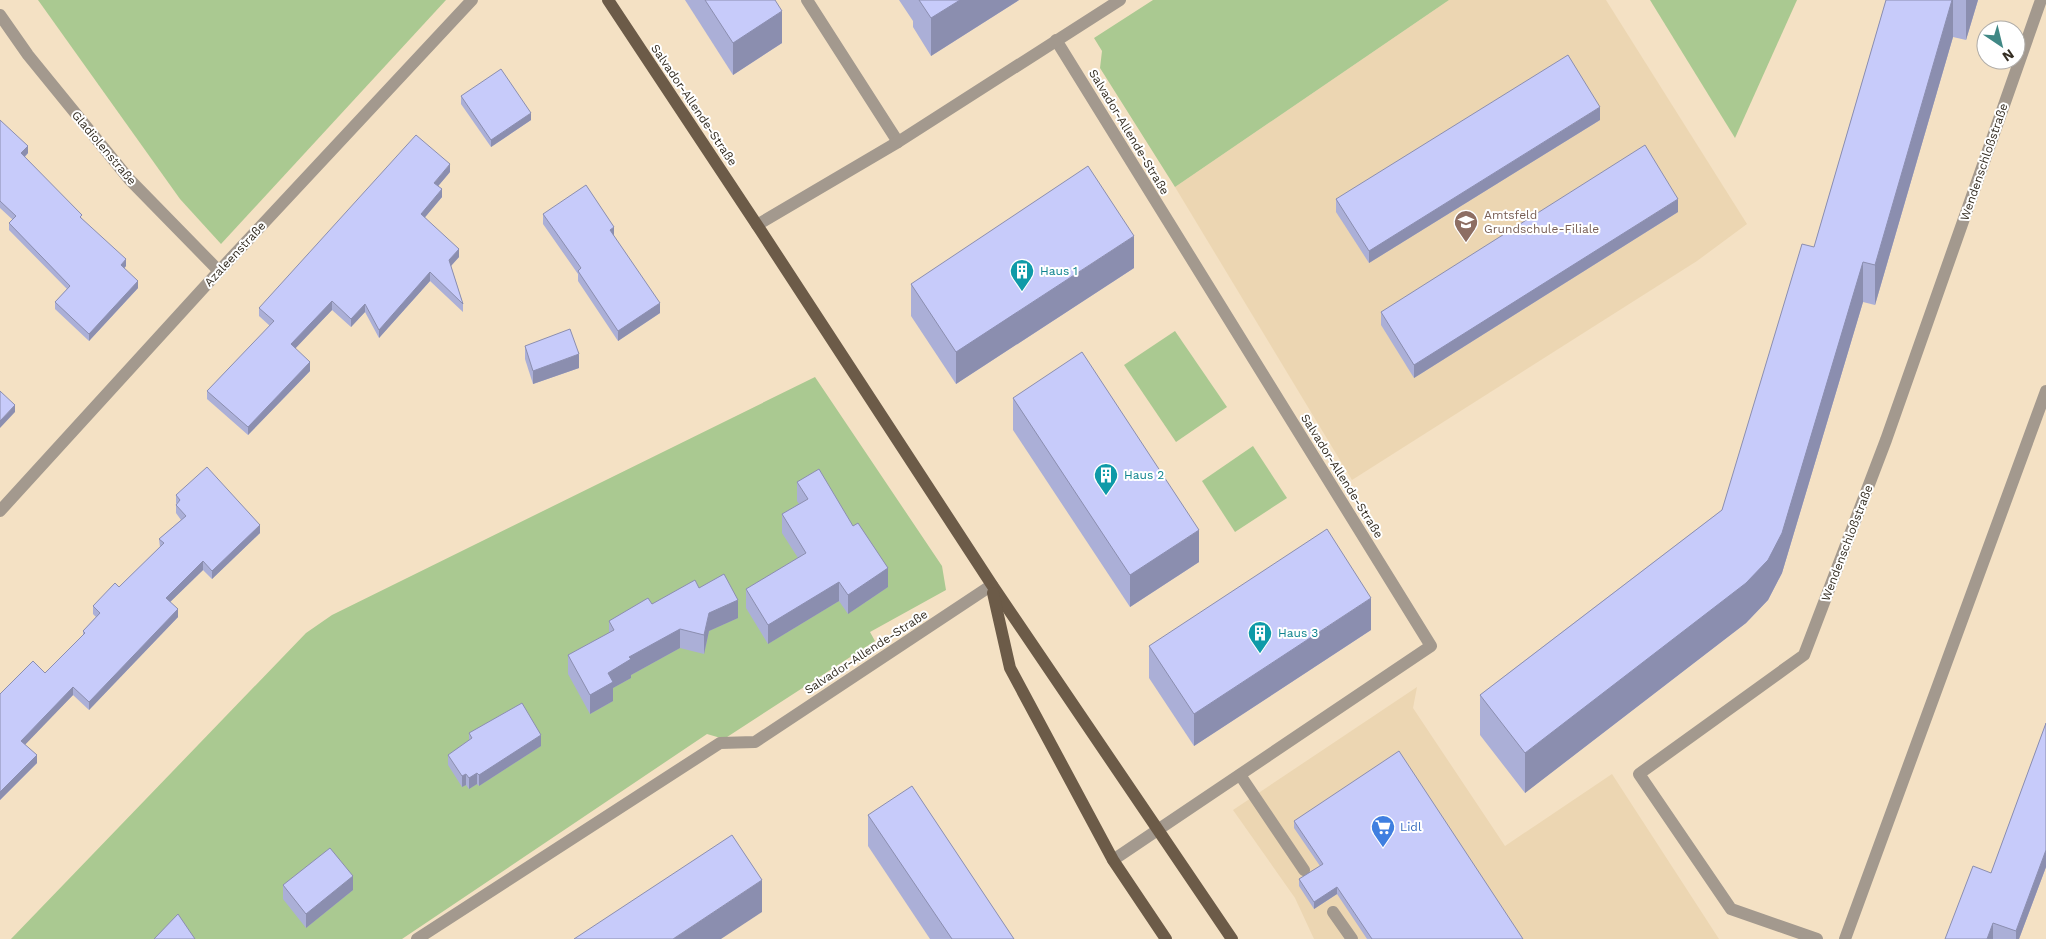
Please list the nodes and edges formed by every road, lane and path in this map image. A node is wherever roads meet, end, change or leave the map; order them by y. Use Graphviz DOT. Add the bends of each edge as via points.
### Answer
graph roads {
  1 [pos="472,0"];
  2 [pos="608,0"];
  3 [pos="807,0"];
  4 [pos="1120,0"];
  5 [pos="2041,0"];
  6 [pos="0,15"];
  7 [pos="1056,40"];
  8 [pos="898,142"];
  9 [pos="757,224"];
  10 [pos="219,271"];
  11 [pos="2046,391"];
  12 [pos="0,511"];
  13 [pos="992,585"];
  14 [pos="1240,775"];
  15 [pos="1158,830"];
  16 [pos="1113,860"];
  17 [pos="1304,870"];
  18 [pos="1333,912"];
  19 [pos="417,939"];
  20 [pos="1166,939"];
  21 [pos="1232,939"];
  22 [pos="1352,939"];
  23 [pos="1817,939"];
  24 [pos="1845,939"];
  1 -- 10 [label="street, Azaleenstraße"];
  2 -- 9 [label="main road, Salvador-Allende-Straße"];
  3 -- 8 [label="street"];
  4 -- 7 [label="street"];
  5 -- 23 [label="street, Wendenschloßstraße" via="1886,440 1804,655 1639,774 1731,908"];
  6 -- 10 [label="street, Gladiolenstraße" via="28,56 129,179"];
  7 -- 8 [label="street"];
  7 -- 14 [label="street, Salvador-Allende-Straße" via="1431,646"];
  8 -- 9 [label="street"];
  9 -- 13 [label="main road, Salvador-Allende-Straße"];
  10 -- 12 [label="street, Azaleenstraße"];
  11 -- 24 [label="street"];
  13 -- 15 [label="main road, Salvador-Allende-Straße"];
  13 -- 16 [label="main road, Salvador-Allende-Straße" via="1010,668"];
  13 -- 19 [label="street, Salvador-Allende-Straße" via="755,742 720,743"];
  14 -- 15 [label="street, Salvador-Allende-Straße"];
  14 -- 17 [label="street"];
  15 -- 16 [label="street, Salvador-Allende-Straße"];
  15 -- 21 [label="main road, Salvador-Allende-Straße"];
  16 -- 20 [label="main road, Salvador-Allende-Straße"];
  18 -- 22 [label="street"];
}
